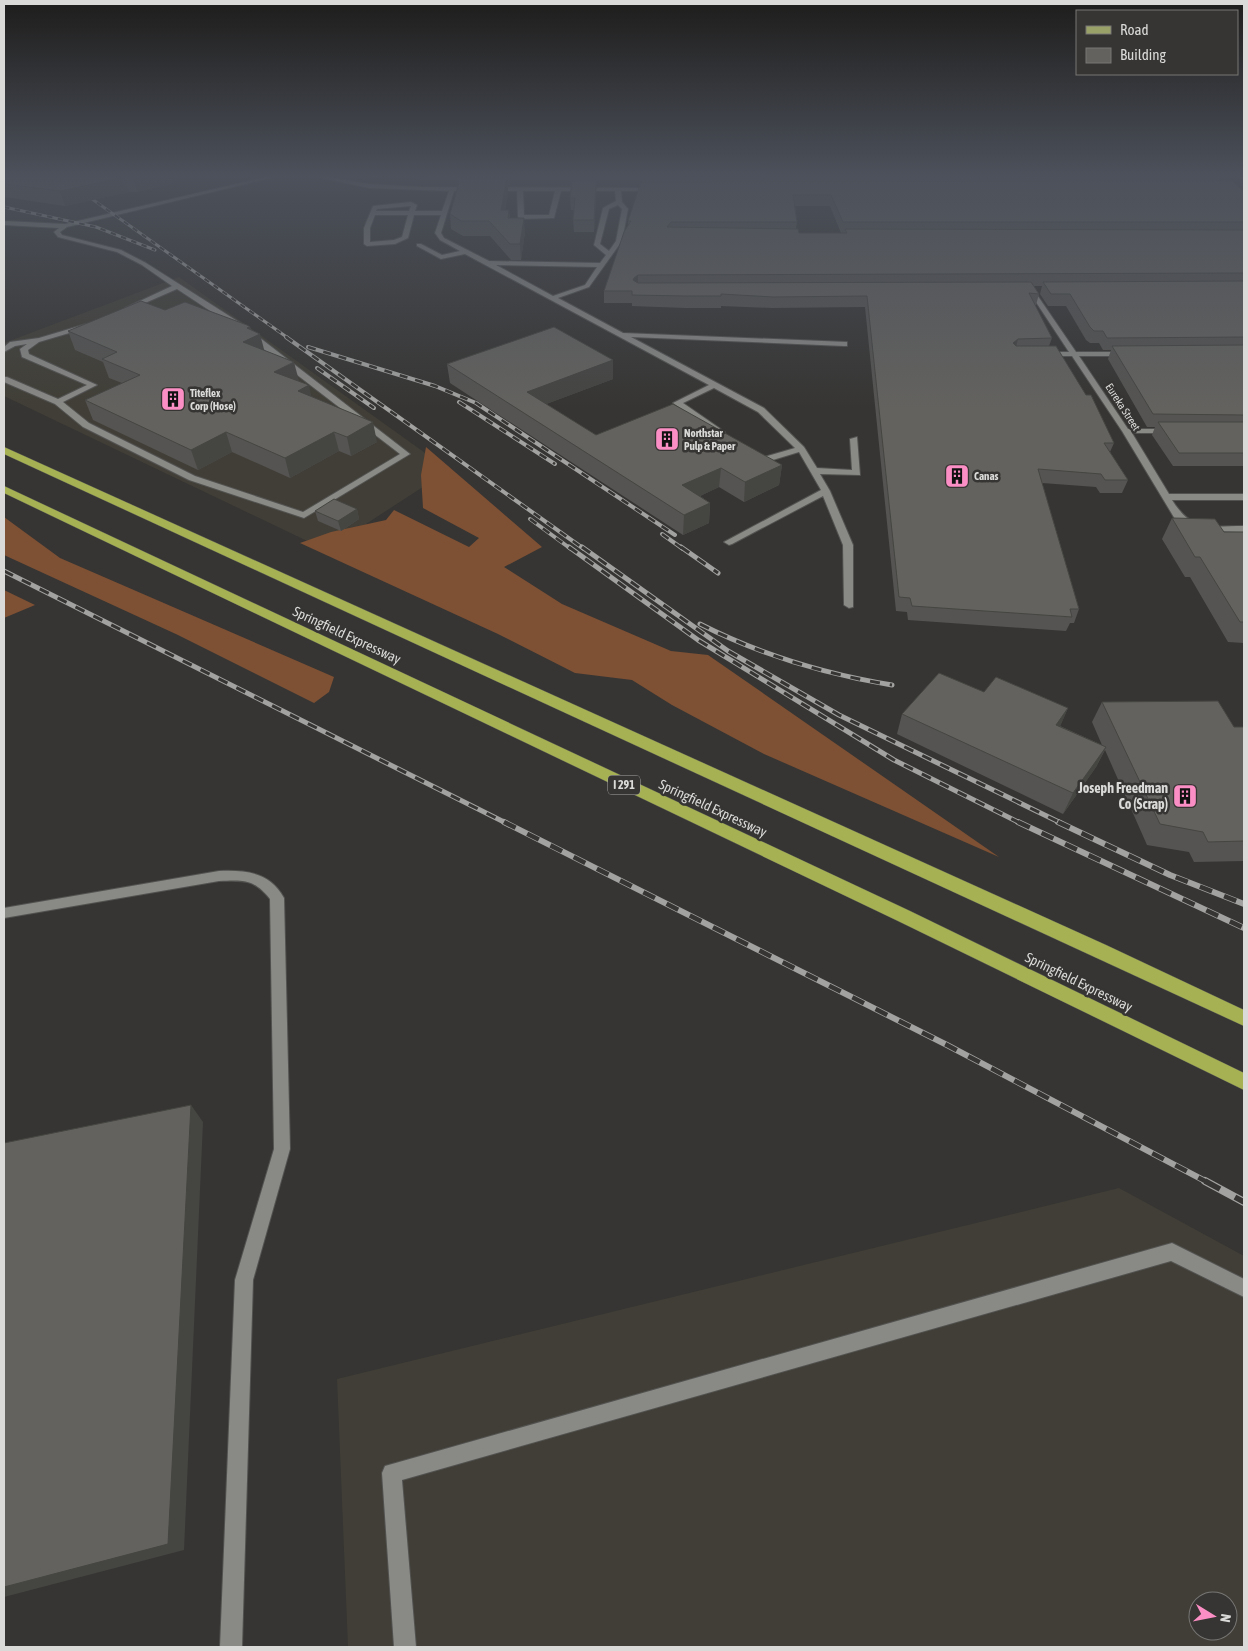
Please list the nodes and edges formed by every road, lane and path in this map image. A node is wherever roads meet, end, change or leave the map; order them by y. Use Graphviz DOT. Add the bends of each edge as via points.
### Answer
graph roads {
  1 [pos="123,254"];
  2 [pos="436,254"];
  3 [pos="455,254"];
  4 [pos="469,254"];
  5 [pos="610,255"];
  6 [pos="486,263"];
  7 [pos="602,266"];
  8 [pos="177,286"];
  9 [pos="1022,290"];
  10 [pos="1032,290"];
  11 [pos="1041,290"];
  12 [pos="552,298"];
  13 [pos="121,311"];
  14 [pos="89,324"];
  15 [pos="622,335"];
  16 [pos="40,340"];
  17 [pos="4,342"];
  18 [pos="12,344"];
  19 [pos="844,344"];
  20 [pos="4,350"];
  21 [pos="1035,354"];
  22 [pos="1075,354"];
  23 [pos="1135,354"];
  24 [pos="4,379"];
  25 [pos="715,385"];
  26 [pos="58,402"];
  27 [pos="1126,431"];
  28 [pos="1185,431"];
  29 [pos="732,439"];
  30 [pos="854,439"];
  31 [pos="801,449"];
  32 [pos="4,450"];
  33 [pos="747,450"];
  34 [pos="816,471"];
  35 [pos="4,489"];
  36 [pos="826,491"];
  37 [pos="1166,497"];
  38 [pos="1244,497"];
  39 [pos="1244,529"];
  40 [pos="729,542"];
  41 [pos="849,605"];
  42 [pos="4,913"];
  43 [pos="1244,1018"];
  44 [pos="1244,1082"];
  45 [pos="1244,1288"];
  46 [pos="231,1647"];
  47 [pos="404,1647"];
  1 -- 8 [label="street"];
  2 -- 3 [label="street" via="441,257"];
  4 -- 6 [label="street"];
  5 -- 7 [label="street"];
  6 -- 7 [label="street"];
  6 -- 12 [label="street"];
  7 -- 12 [label="street" via="587,286"];
  8 -- 13 [label="street"];
  8 -- 26 [label="street" via="239,326 406,454 304,515 192,478 86,425"];
  9 -- 10 [label="street"];
  10 -- 11 [label="street"];
  10 -- 22 [label="street, Eureka Street"];
  12 -- 15 [label="street"];
  14 -- 16 [label="street"];
  15 -- 19 [label="street"];
  15 -- 25 [label="street"];
  16 -- 18 [label="street"];
  16 -- 26 [label="street" via="24,349 24,355 93,385"];
  17 -- 18 [label="street"];
  18 -- 20 [label="street"];
  21 -- 22 [label="street"];
  22 -- 23 [label="street"];
  22 -- 27 [label="street, Eureka Street"];
  24 -- 26 [label="street"];
  25 -- 29 [label="street" via="677,403"];
  25 -- 31 [label="street" via="761,410"];
  27 -- 28 [label="street"];
  27 -- 37 [label="street, Eureka Street"];
  30 -- 34 [label="street" via="857,473"];
  31 -- 33 [label="street" via="763,460"];
  31 -- 34 [label="street"];
  32 -- 43 [label="highway, Springfield Expressway"];
  34 -- 36 [label="street"];
  35 -- 44 [label="highway, Springfield Expressway / I 291" via="904,916"];
  36 -- 40 [label="street"];
  36 -- 41 [label="street" via="848,545"];
  37 -- 38 [label="street"];
  37 -- 39 [label="street, Eureka Street" via="1190,527"];
  42 -- 46 [label="street" via="219,876 248,875 264,882 277,898 282,1149 244,1280"];
  45 -- 47 [label="street" via="1172,1252 392,1473"];
}
